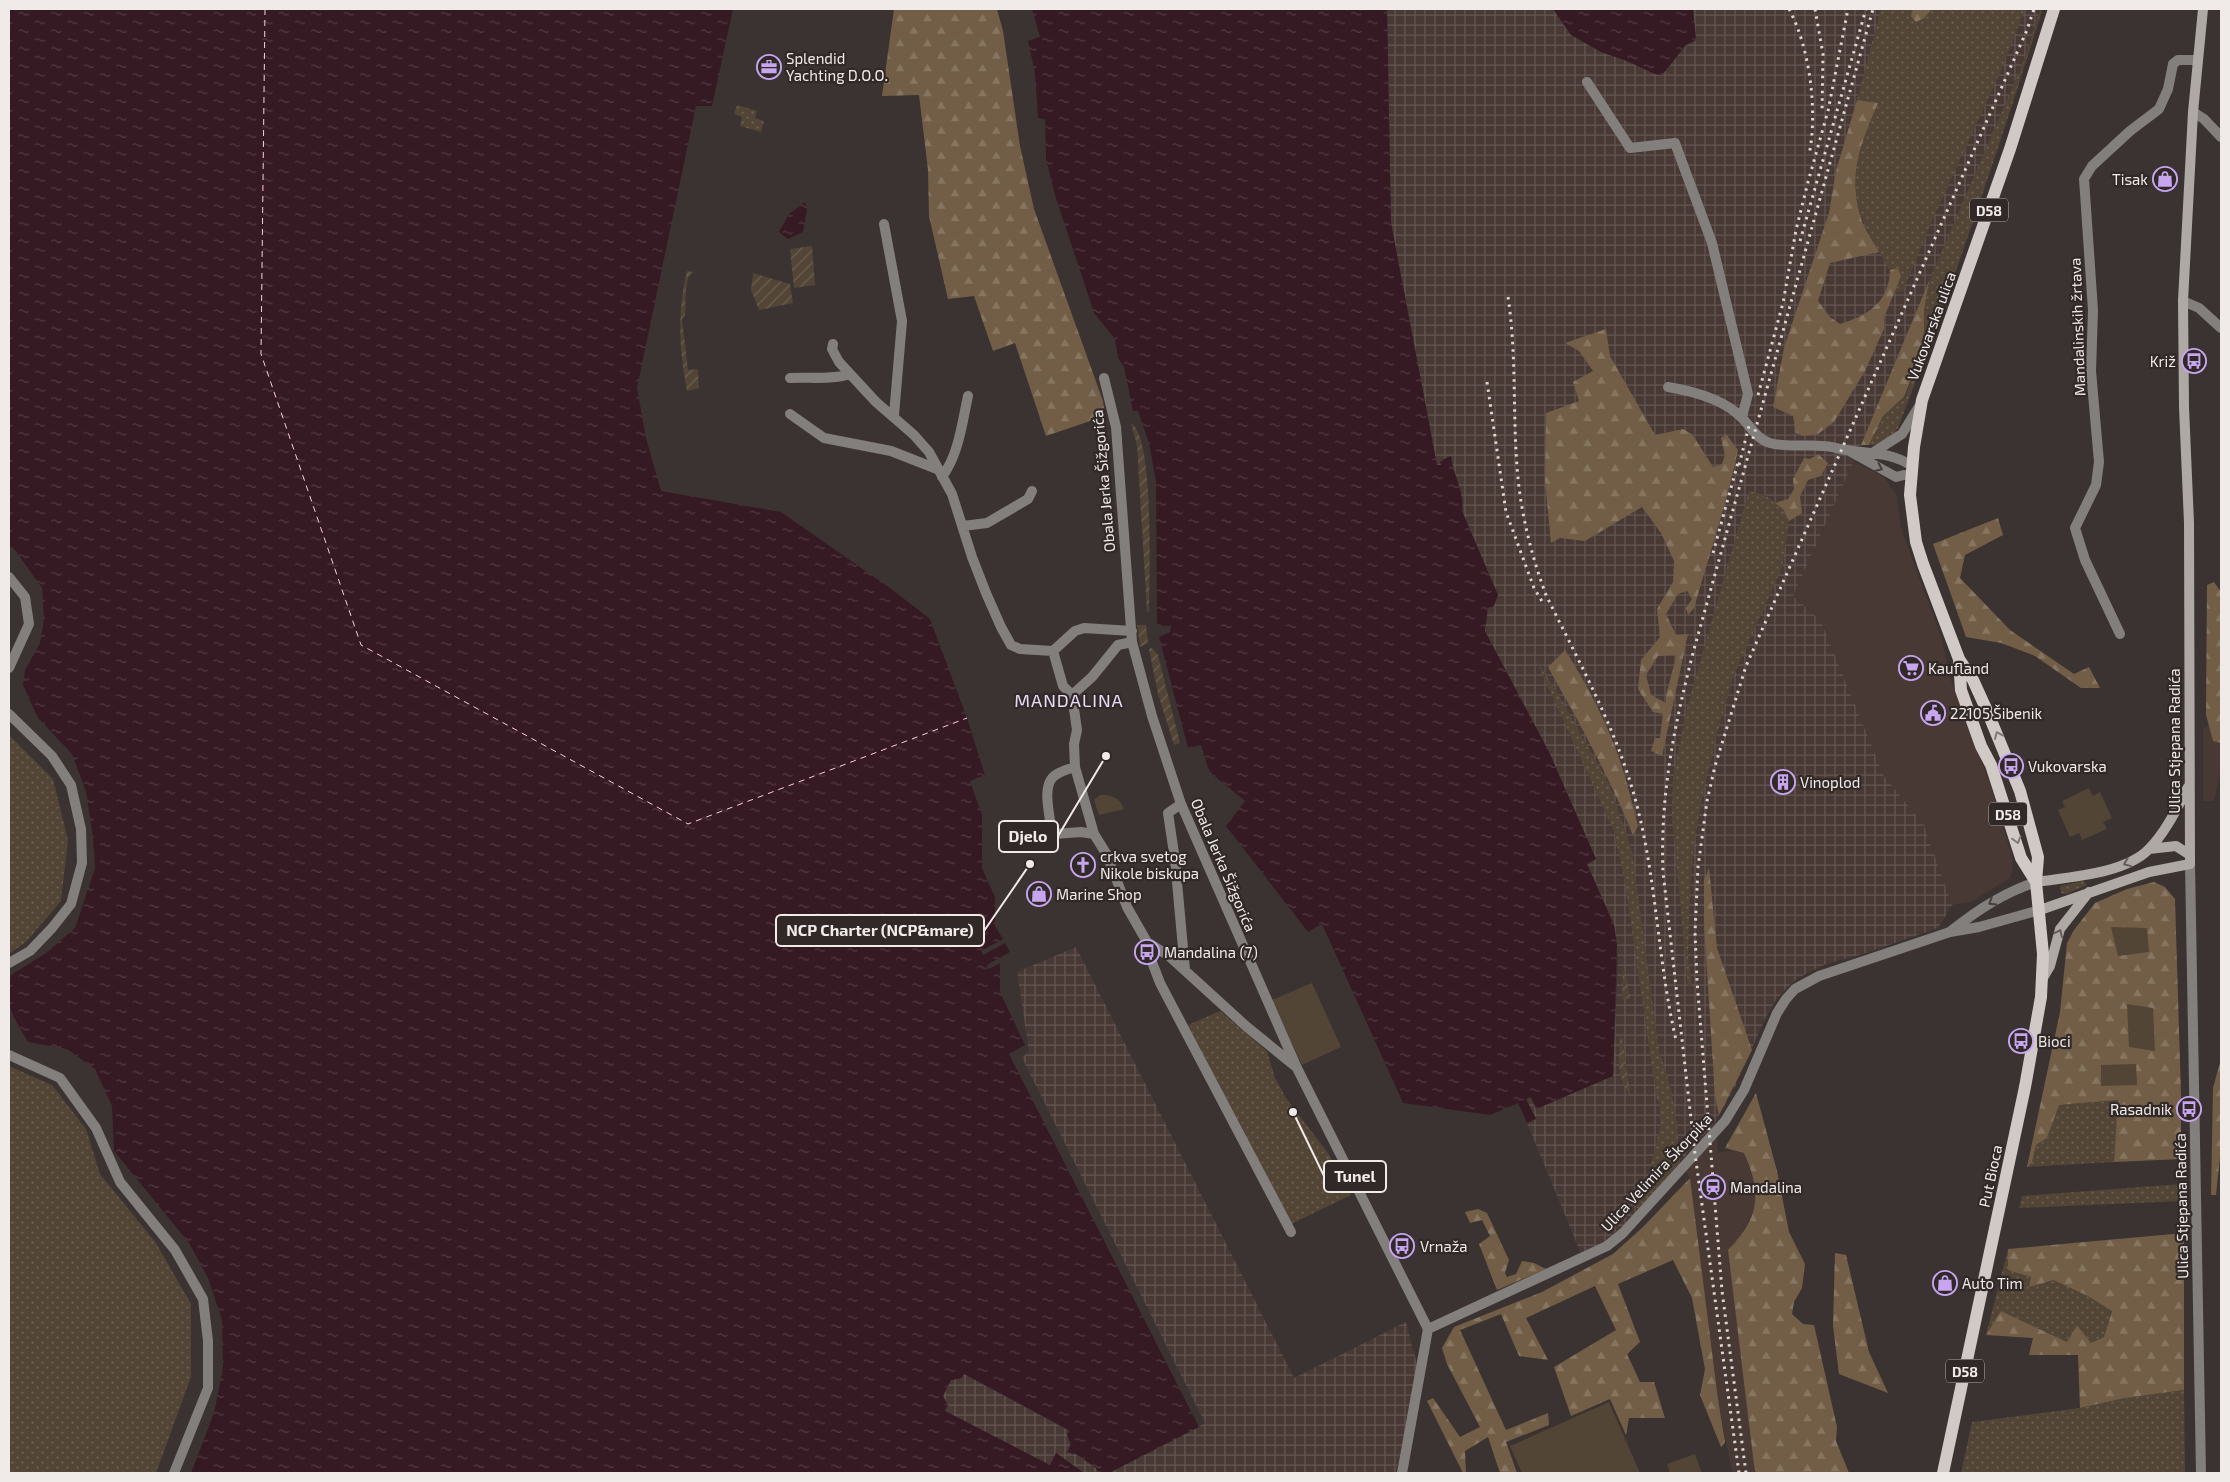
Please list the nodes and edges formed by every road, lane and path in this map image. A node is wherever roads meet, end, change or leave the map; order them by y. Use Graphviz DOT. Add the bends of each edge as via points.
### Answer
graph roads {
  1 [pos="2054,9"];
  2 [pos="2203,9"];
  3 [pos="2197,60"];
  4 [pos="1587,82"];
  5 [pos="2193,112"];
  6 [pos="2221,136"];
  7 [pos="884,224"];
  8 [pos="2183,301"];
  9 [pos="2221,328"];
  10 [pos="833,344"];
  11 [pos="850,374"];
  12 [pos="790,378"];
  13 [pos="1104,378"];
  14 [pos="1668,387"];
  15 [pos="968,396"];
  16 [pos="1922,400"];
  17 [pos="790,414"];
  18 [pos="894,416"];
  19 [pos="1742,417"];
  20 [pos="1848,451"];
  21 [pos="1874,452"];
  22 [pos="1912,470"];
  23 [pos="940,473"];
  24 [pos="1032,491"];
  25 [pos="963,526"];
  26 [pos="9,577"];
  27 [pos="1132,631"];
  28 [pos="2120,634"];
  29 [pos="1132,642"];
  30 [pos="1053,651"];
  31 [pos="1959,659"];
  32 [pos="9,668"];
  33 [pos="1072,695"];
  34 [pos="9,714"];
  35 [pos="1075,767"];
  36 [pos="2189,786"];
  37 [pos="1181,804"];
  38 [pos="1094,834"];
  39 [pos="2149,849"];
  40 [pos="2190,860"];
  41 [pos="2036,882"];
  42 [pos="2090,892"];
  43 [pos="2040,910"];
  44 [pos="1950,932"];
  45 [pos="1147,942"];
  46 [pos="9,962"];
  47 [pos="1185,970"];
  48 [pos="2043,978"];
  49 [pos="9,1055"];
  50 [pos="1297,1068"];
  51 [pos="1290,1232"];
  52 [pos="1428,1329"];
  53 [pos="174,1473"];
  54 [pos="1402,1473"];
  55 [pos="1944,1473"];
  56 [pos="2201,1473"];
  1 -- 16 [label="main road, Vukovarska ulica / D58" via="2000,177"];
  2 -- 3 [label="main road, Ulica Stjepana Radića"];
  3 -- 5 [label="main road, Ulica Stjepana Radića"];
  3 -- 28 [label="street, Mandalinskih žrtava" via="2178,60 2173,64 2168,89 2158,109 2092,166 2084,179 2094,310 2091,372 2099,462 2096,485 2074,528 2085,560"];
  4 -- 19 [label="street" via="1630,148 1675,143 1714,253 1748,394"];
  5 -- 6 [label="street"];
  5 -- 8 [label="main road, Ulica Stjepana Radića"];
  7 -- 18 [label="street" via="902,321"];
  8 -- 9 [label="street" via="2199,308"];
  8 -- 36 [label="main road, Ulica Stjepana Radića" via="2189,523"];
  10 -- 11 [label="street" via="832,349"];
  11 -- 12 [label="street" via="838,378"];
  11 -- 18 [label="street"];
  13 -- 27 [label="street, Obala Jerka Šižgorića" via="1116,426"];
  14 -- 19 [label="street" via="1694,392"];
  15 -- 23 [label="street" via="950,466"];
  16 -- 21 [label="street" via="1902,434"];
  16 -- 22 [label="main road, Vukovarska ulica / D58"];
  17 -- 23 [label="street" via="824,438 891,451"];
  18 -- 23 [label="street" via="928,452"];
  19 -- 20 [label="street" via="1749,428 1767,442 1783,447 1824,446"];
  20 -- 21 [label="street"];
  20 -- 22 [label="street, one-way" via="1896,477"];
  21 -- 22 [label="street" via="1893,456"];
  22 -- 31 [label="main road, Vukovarska ulica / D58" via="1910,495 1916,542"];
  23 -- 25 [label="street" via="952,494"];
  24 -- 25 [label="street" via="1028,499 987,523"];
  25 -- 30 [label="street" via="986,593 1011,644 1020,649"];
  26 -- 32 [label="street" via="25,597 29,624"];
  27 -- 29 [label="street, Obala Jerka Šižgorića"];
  27 -- 30 [label="street" via="1084,628 1075,631"];
  29 -- 33 [label="street" via="1118,645 1092,677"];
  29 -- 37 [label="street, Obala Jerka Šižgorića"];
  30 -- 33 [label="street" via="1063,686"];
  31 -- 41 [label="main road, Vukovarska ulica / D58, one-way" via="1961,690 1991,765 2022,858"];
  41 -- 31 [label="main road, Vukovarska ulica / D58, one-way" via="2038,857 2020,791 1973,680"];
  33 -- 35 [label="street" via="1077,730"];
  34 -- 46 [label="street" via="52,756 71,785 81,829 82,863 71,904 30,951"];
  35 -- 38 [label="street"];
  35 -- 38 [label="street" via="1054,775 1049,782 1051,829 1054,834"];
  36 -- 39 [label="main road"];
  36 -- 40 [label="main road, Ulica Stjepana Radića"];
  37 -- 47 [label="street" via="1168,813"];
  37 -- 50 [label="street, Obala Jerka Šižgorića"];
  38 -- 45 [label="street" via="1107,855 1127,907"];
  39 -- 40 [label="main road" via="2176,846"];
  39 -- 41 [label="main road, one-way" via="2126,864"];
  40 -- 42 [label="main road"];
  40 -- 56 [label="street, Ulica Stjepana Radića"];
  41 -- 43 [label="main road, Put Bioca / D58"];
  41 -- 44 [label="street, Ulica Velimira Škorpika, one-way" via="1996,899"];
  42 -- 43 [label="main road"];
  48 -- 42 [label="main road, one-way" via="2050,966 2060,930"];
  43 -- 44 [label="street, Ulica Velimira Škorpika"];
  43 -- 48 [label="main road, Put Bioca / D58"];
  44 -- 52 [label="street, Ulica Velimira Škorpika" via="1819,976 1795,989 1777,1013 1744,1090 1725,1121 1623,1233 1607,1246"];
  45 -- 47 [label="street"];
  45 -- 51 [label="street" via="1160,983"];
  47 -- 50 [label="street"];
  48 -- 55 [label="main road, Put Bioca / D58" via="2025,1087"];
  49 -- 53 [label="street" via="60,1078 96,1128 120,1182 175,1250 203,1299 208,1341 208,1388"];
  50 -- 52 [label="street, Obala Jerka Šižgorića"];
  52 -- 54 [label="street"];
}
